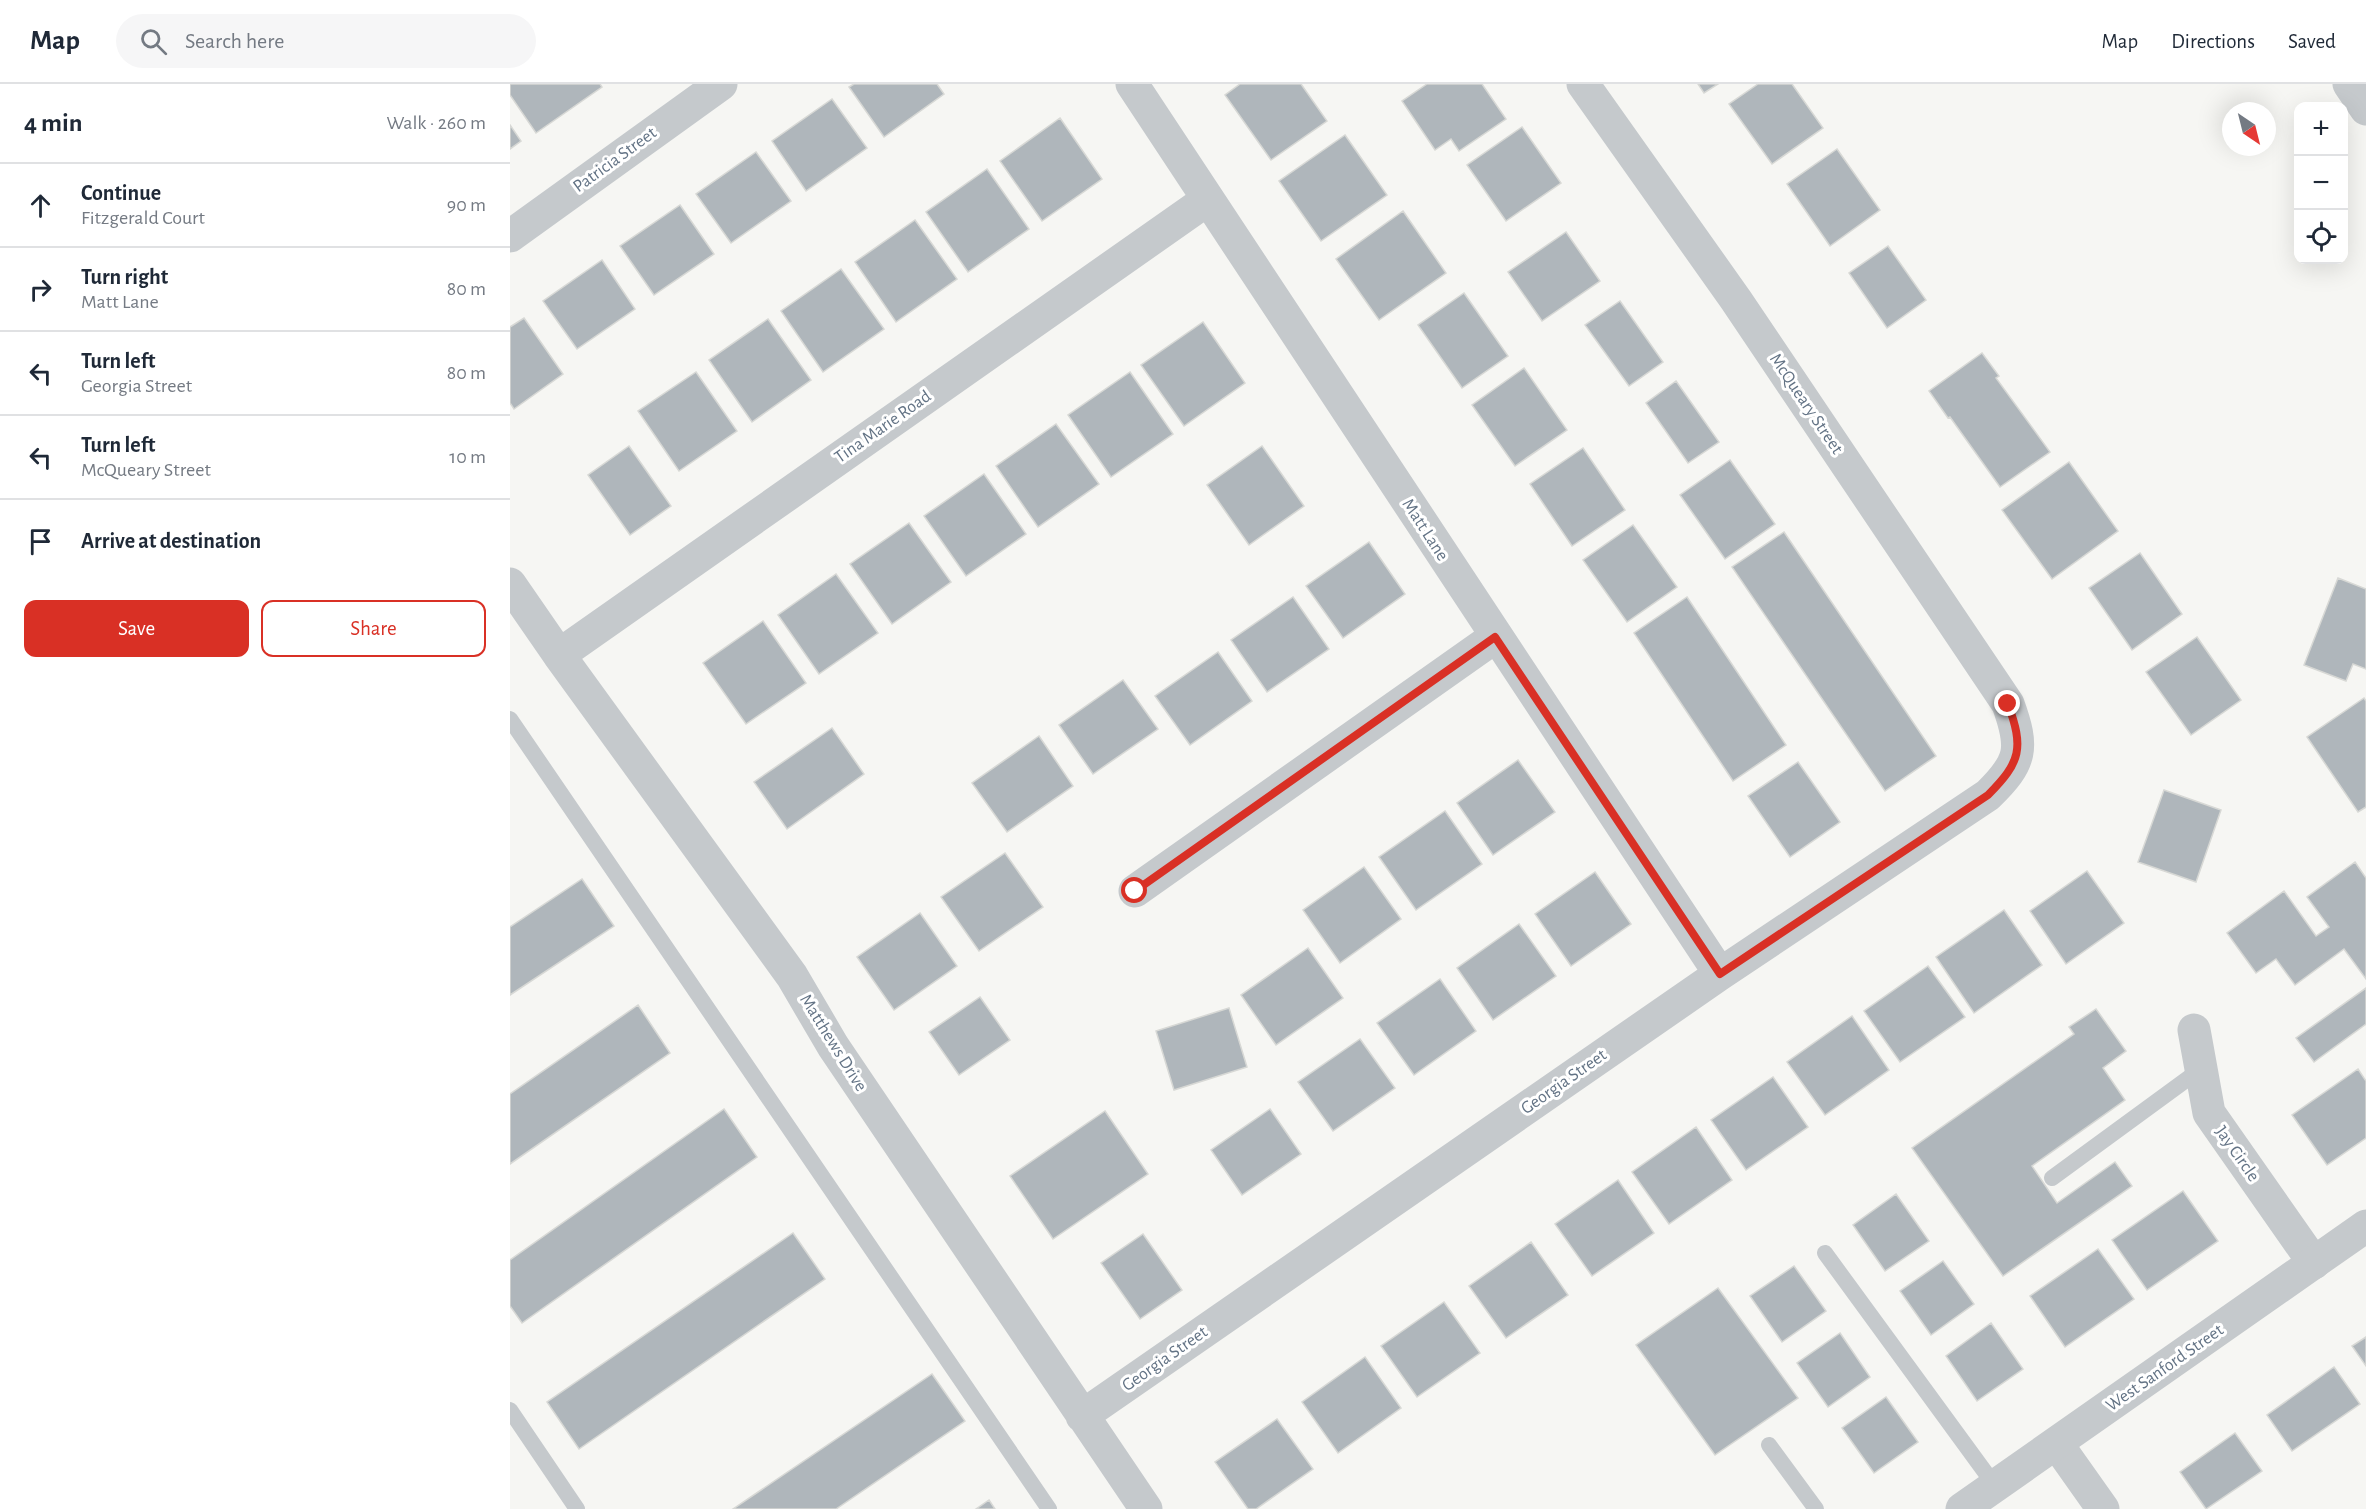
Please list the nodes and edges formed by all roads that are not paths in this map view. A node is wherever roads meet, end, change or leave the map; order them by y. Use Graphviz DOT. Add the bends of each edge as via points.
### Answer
graph roads {
  1 [pos="721,84"];
  2 [pos="1132,84"];
  3 [pos="1583,84"];
  4 [pos="1207,200"];
  5 [pos="510,236"];
  6 [pos="510,584"];
  7 [pos="1495,637"];
  8 [pos="559,655"];
  9 [pos="510,719"];
  10 [pos="2018,730"];
  11 [pos="1135,891"];
  12 [pos="1720,974"];
  13 [pos="2194,1030"];
  14 [pos="2201,1069"];
  15 [pos="2052,1178"];
  16 [pos="2366,1226"];
  17 [pos="1825,1253"];
  18 [pos="2314,1263"];
  19 [pos="510,1410"];
  20 [pos="1082,1416"];
  21 [pos="2057,1444"];
  22 [pos="1769,1445"];
  23 [pos="1996,1487"];
  24 [pos="577,1509"];
  25 [pos="1049,1509"];
  26 [pos="1146,1509"];
  27 [pos="1816,1509"];
  28 [pos="1962,1509"];
  29 [pos="2103,1509"];
  1 -- 5 [label="street, Patricia Street"];
  2 -- 4 [label="street, Matt Lane"];
  3 -- 10 [label="street, McQueary Street" via="1736,300 1988,674 2008,704"];
  4 -- 7 [label="street, Matt Lane"];
  4 -- 8 [label="street, Tina Marie Road"];
  6 -- 8 [label="street, Matthews Drive"];
  7 -- 11 [label="street"];
  7 -- 12 [label="street, Matt Lane"];
  8 -- 20 [label="street, Matthews Drive" via="792,976 833,1046"];
  9 -- 25 [label="lane"];
  10 -- 12 [label="street, Georgia Street" via="2019,746 2008,776 1988,795"];
  12 -- 20 [label="street, Georgia Street"];
  13 -- 14 [label="street, Jay Circle"];
  14 -- 15 [label="lane"];
  14 -- 18 [label="street, Jay Circle" via="2209,1113"];
  16 -- 18 [label="street, West Sanford Street"];
  17 -- 23 [label="lane"];
  18 -- 21 [label="street, West Sanford Street"];
  19 -- 24 [label="lane"];
  20 -- 26 [label="street, Matthews Drive"];
  21 -- 23 [label="street, West Sanford Street"];
  21 -- 29 [label="street"];
  22 -- 27 [label="lane"];
  23 -- 28 [label="street, West Sanford Street"];
}
